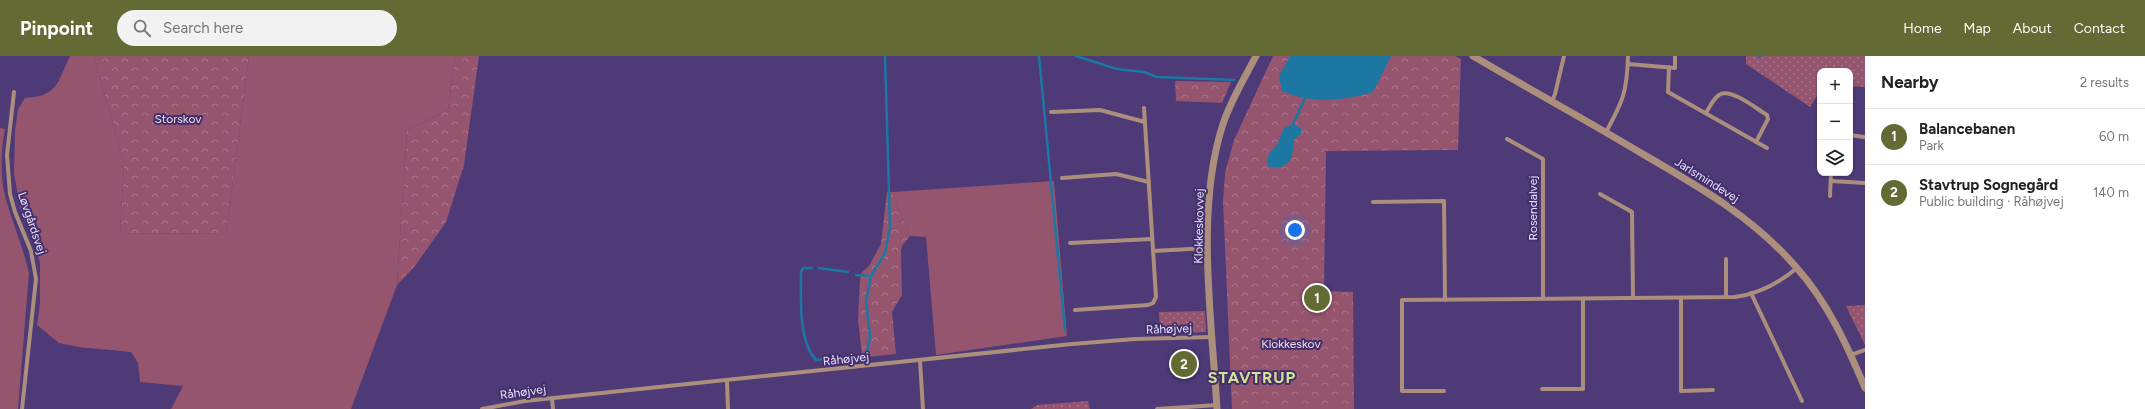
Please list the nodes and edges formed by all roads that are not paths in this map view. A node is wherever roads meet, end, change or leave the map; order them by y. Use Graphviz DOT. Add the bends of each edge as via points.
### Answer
graph roads {
  1 [pos="1256,56"];
  2 [pos="1473,56"];
  3 [pos="1564,56"];
  4 [pos="1628,56"];
  5 [pos="1675,56"];
  6 [pos="1628,64"];
  7 [pos="1669,68"];
  8 [pos="14,92"];
  9 [pos="1552,101"];
  10 [pos="1144,108"];
  11 [pos="1051,112"];
  12 [pos="1706,113"];
  13 [pos="1145,122"];
  14 [pos="1606,132"];
  15 [pos="1853,135"];
  16 [pos="1864,137"];
  17 [pos="1507,139"];
  18 [pos="1756,142"];
  19 [pos="1767,148"];
  20 [pos="1831,176"];
  21 [pos="1062,178"];
  22 [pos="1831,181"];
  23 [pos="1149,182"];
  24 [pos="1865,183"];
  25 [pos="1600,194"];
  26 [pos="1830,196"];
  27 [pos="1373,202"];
  28 [pos="1152,239"];
  29 [pos="1070,243"];
  30 [pos="1208,248"];
  31 [pos="1153,251"];
  32 [pos="1726,260"];
  33 [pos="1797,268"];
  34 [pos="1751,293"];
  35 [pos="1726,297"];
  36 [pos="1632,298"];
  37 [pos="1681,298"];
  38 [pos="1543,299"];
  39 [pos="1583,299"];
  40 [pos="1446,300"];
  41 [pos="1075,310"];
  42 [pos="1212,337"];
  43 [pos="1865,350"];
  44 [pos="1851,355"];
  45 [pos="920,361"];
  46 [pos="727,381"];
  47 [pos="1865,388"];
  48 [pos="1542,390"];
  49 [pos="1712,390"];
  50 [pos="1444,391"];
  51 [pos="552,398"];
  52 [pos="1802,401"];
  53 [pos="1217,407"];
  54 [pos="22,409"];
  55 [pos="482,409"];
  56 [pos="553,409"];
  57 [pos="728,409"];
  58 [pos="923,409"];
  59 [pos="1157,409"];
  1 -- 30 [label="street, Klokkeskovvej" via="1232,100 1216,152 1210,180"];
  2 -- 9 [label="street, Jarlsmindevej"];
  3 -- 9 [label="street"];
  4 -- 6 [label="street"];
  5 -- 7 [label="street" via="1674,68"];
  6 -- 7 [label="street"];
  6 -- 14 [label="street" via="1623,100"];
  7 -- 12 [label="street" via="1668,92"];
  8 -- 54 [label="street, Løvgårdsvej" via="7,155 10,194 31,251 36,279"];
  9 -- 14 [label="street, Jarlsmindevej"];
  10 -- 13 [label="street"];
  11 -- 13 [label="street" via="1100,110"];
  12 -- 18 [label="street"];
  12 -- 18 [label="street" via="1718,95 1732,93 1767,115 1768,119"];
  13 -- 23 [label="street"];
  14 -- 33 [label="street, Jarlsmindevej" via="1738,212"];
  15 -- 16 [label="street"];
  17 -- 38 [label="street, Rosendalvej" via="1543,159"];
  18 -- 19 [label="street"];
  20 -- 22 [label="street"];
  21 -- 23 [label="street" via="1116,174"];
  22 -- 24 [label="street"];
  22 -- 26 [label="street"];
  23 -- 28 [label="street"];
  25 -- 36 [label="street" via="1632,212"];
  27 -- 40 [label="street" via="1444,201"];
  28 -- 29 [label="street"];
  28 -- 31 [label="street"];
  30 -- 31 [label="street"];
  30 -- 42 [label="street, Klokkeskovvej"];
  31 -- 41 [label="street" via="1156,297 1153,303"];
  32 -- 35 [label="street"];
  33 -- 34 [label="street" via="1778,282"];
  33 -- 44 [label="street, Jarlsmindevej" via="1836,323"];
  34 -- 35 [label="street"];
  34 -- 52 [label="street"];
  35 -- 37 [label="street"];
  36 -- 37 [label="street"];
  36 -- 39 [label="street"];
  37 -- 49 [label="street" via="1681,391"];
  38 -- 39 [label="street"];
  38 -- 40 [label="street"];
  39 -- 48 [label="street" via="1583,390"];
  40 -- 50 [label="street" via="1402,300 1402,391"];
  42 -- 45 [label="street, Råhøjvej" via="1072,344"];
  42 -- 53 [label="street, Klokkeskovvej"];
  43 -- 44 [label="street"];
  44 -- 47 [label="street, Jarlsmindevej"];
  45 -- 46 [label="street, Råhøjvej"];
  45 -- 58 [label="street"];
  46 -- 51 [label="street, Råhøjvej"];
  46 -- 57 [label="street"];
  51 -- 55 [label="street, Råhøjvej"];
  51 -- 56 [label="street"];
  53 -- 59 [label="street, Klokkeskovvej"];
}
